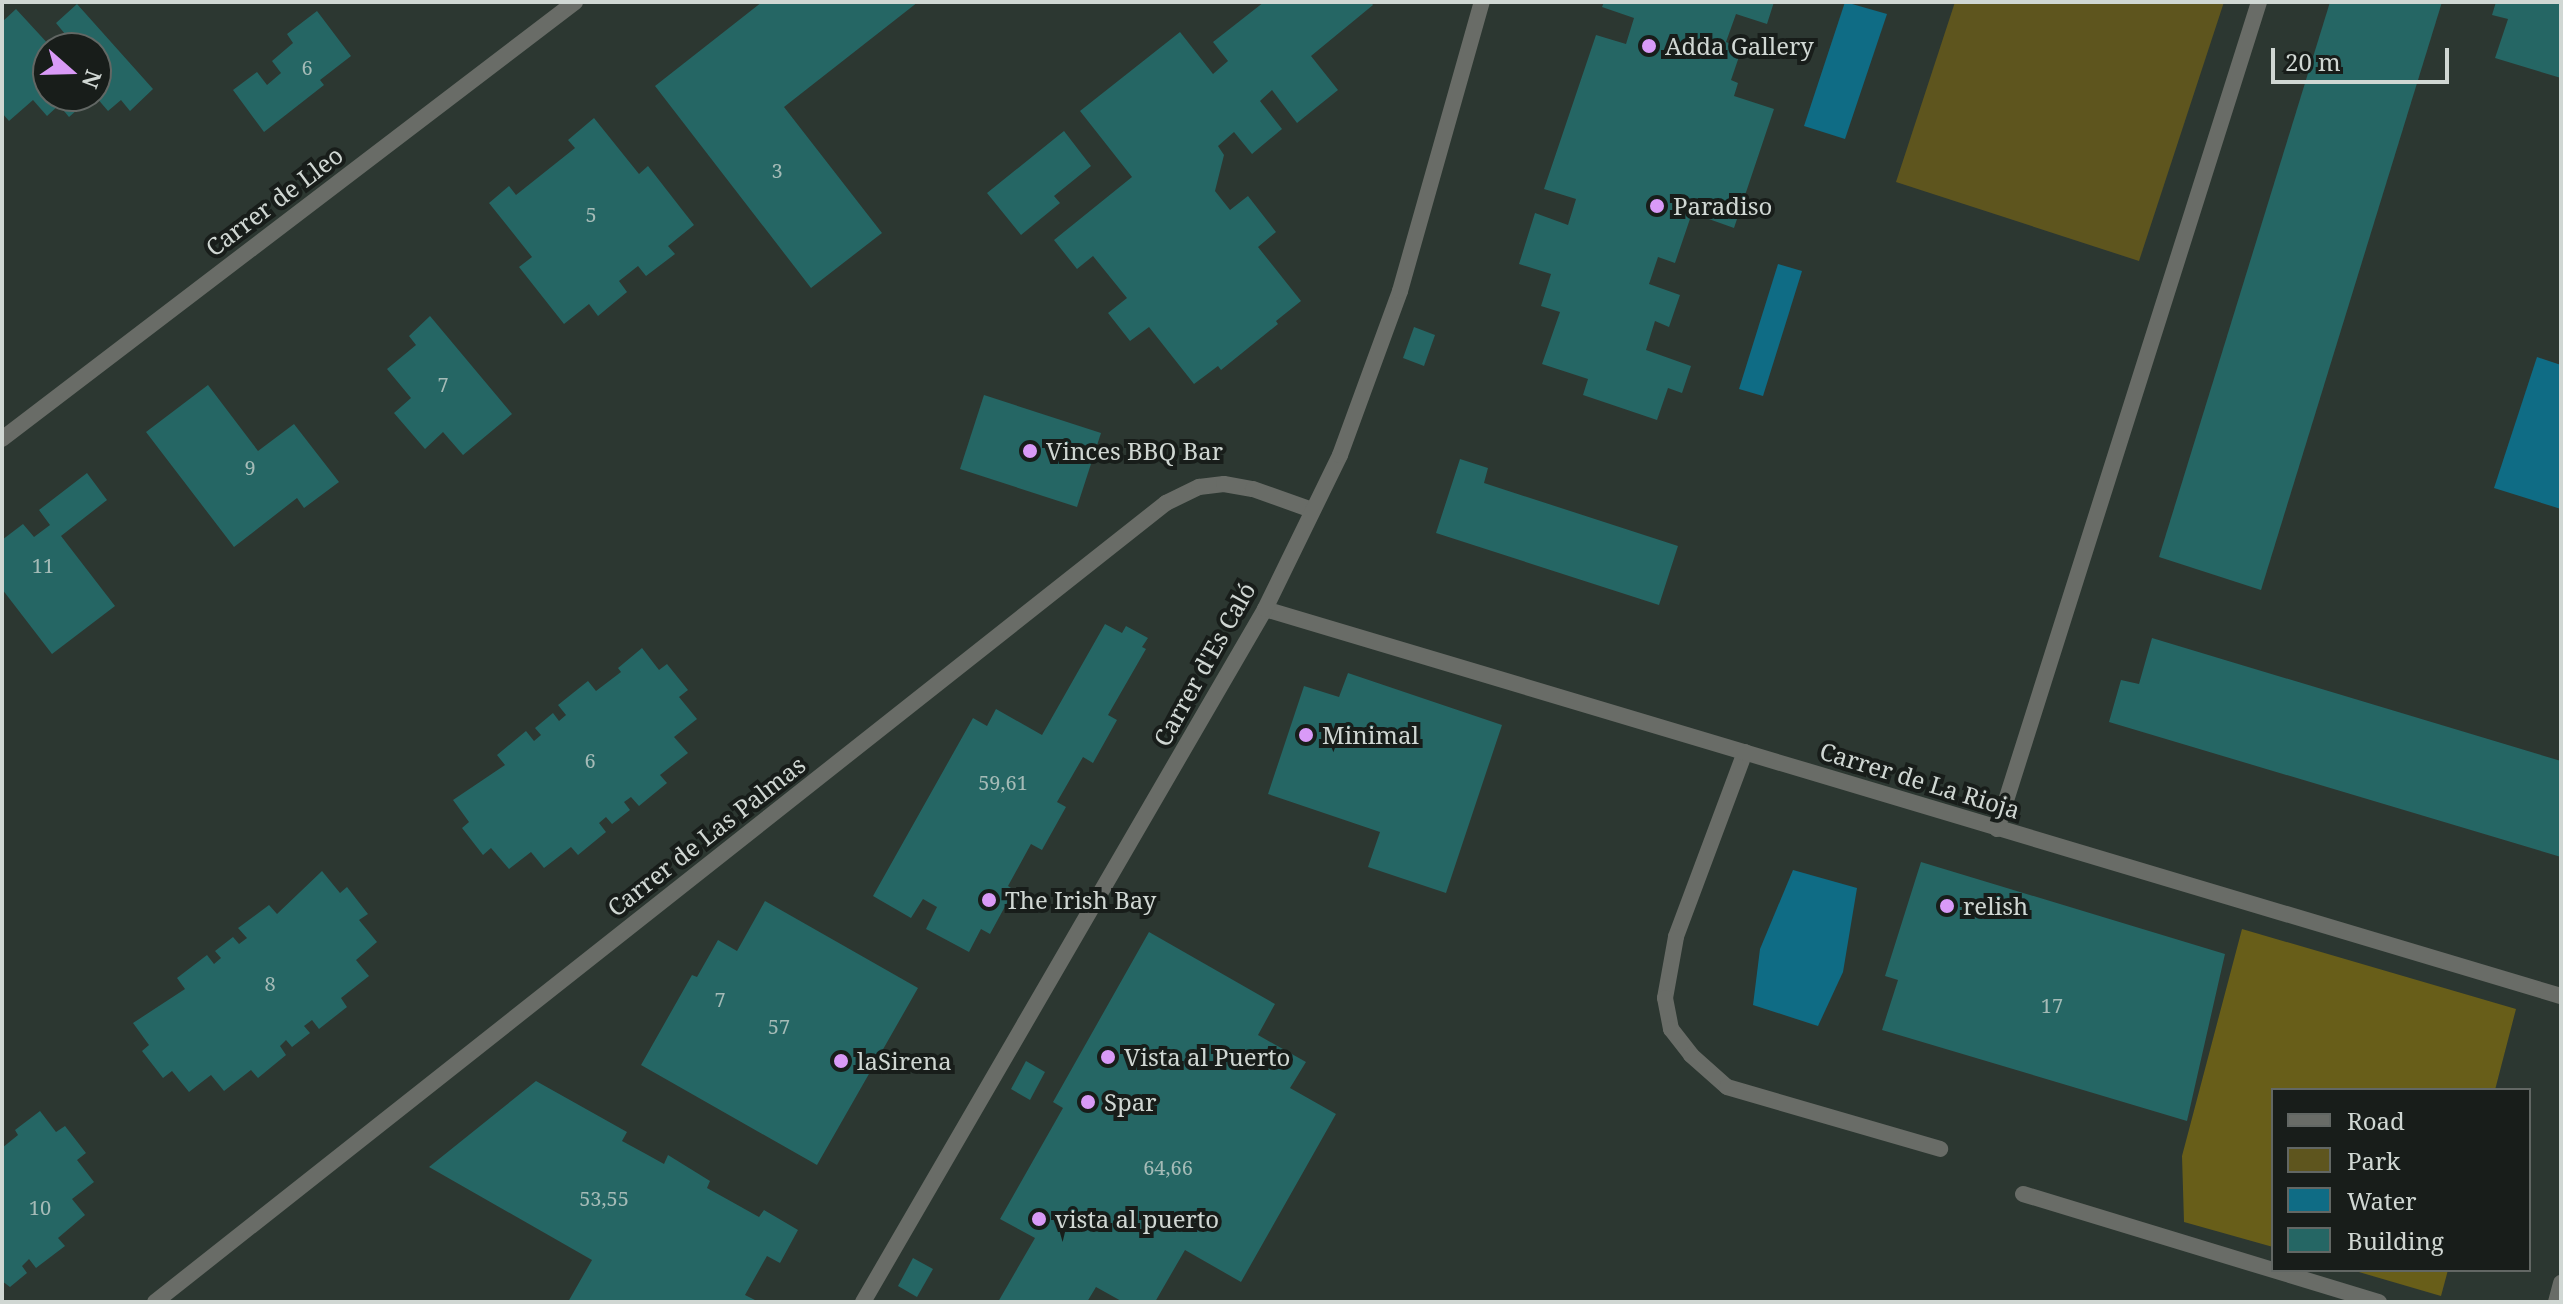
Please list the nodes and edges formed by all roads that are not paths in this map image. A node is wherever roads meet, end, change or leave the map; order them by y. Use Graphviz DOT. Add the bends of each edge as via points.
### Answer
graph roads {
  1 [pos="575,2"];
  2 [pos="1482,2"];
  3 [pos="2259,2"];
  4 [pos="2,439"];
  5 [pos="1312,510"];
  6 [pos="1265,609"];
  7 [pos="1745,752"];
  8 [pos="1997,829"];
  9 [pos="2561,996"];
  10 [pos="1940,1149"];
  11 [pos="2023,1194"];
  12 [pos="2271,1269"];
  13 [pos="2280,1272"];
  14 [pos="2561,1283"];
  15 [pos="155,1302"];
  16 [pos="863,1302"];
  17 [pos="2379,1302"];
  18 [pos="2556,1302"];
  1 -- 4 [label="street, Carrer de Lleo"];
  2 -- 5 [label="street, Carrer d'Es Caló" via="1400,291 1340,455"];
  3 -- 8 [label="street"];
  5 -- 6 [label="street, Carrer d'Es Caló"];
  5 -- 15 [label="street, Carrer de Las Palmas" via="1224,484 1199,487 1166,503"];
  6 -- 7 [label="street, Carrer de La Rioja"];
  6 -- 16 [label="street, Carrer d'Es Caló"];
  7 -- 8 [label="street, Carrer de La Rioja"];
  7 -- 10 [label="street" via="1676,937 1665,998 1671,1029 1727,1087"];
  8 -- 9 [label="street, Carrer de La Rioja"];
  11 -- 12 [label="street"];
  13 -- 17 [label="street"];
  14 -- 18 [label="street"];
}
